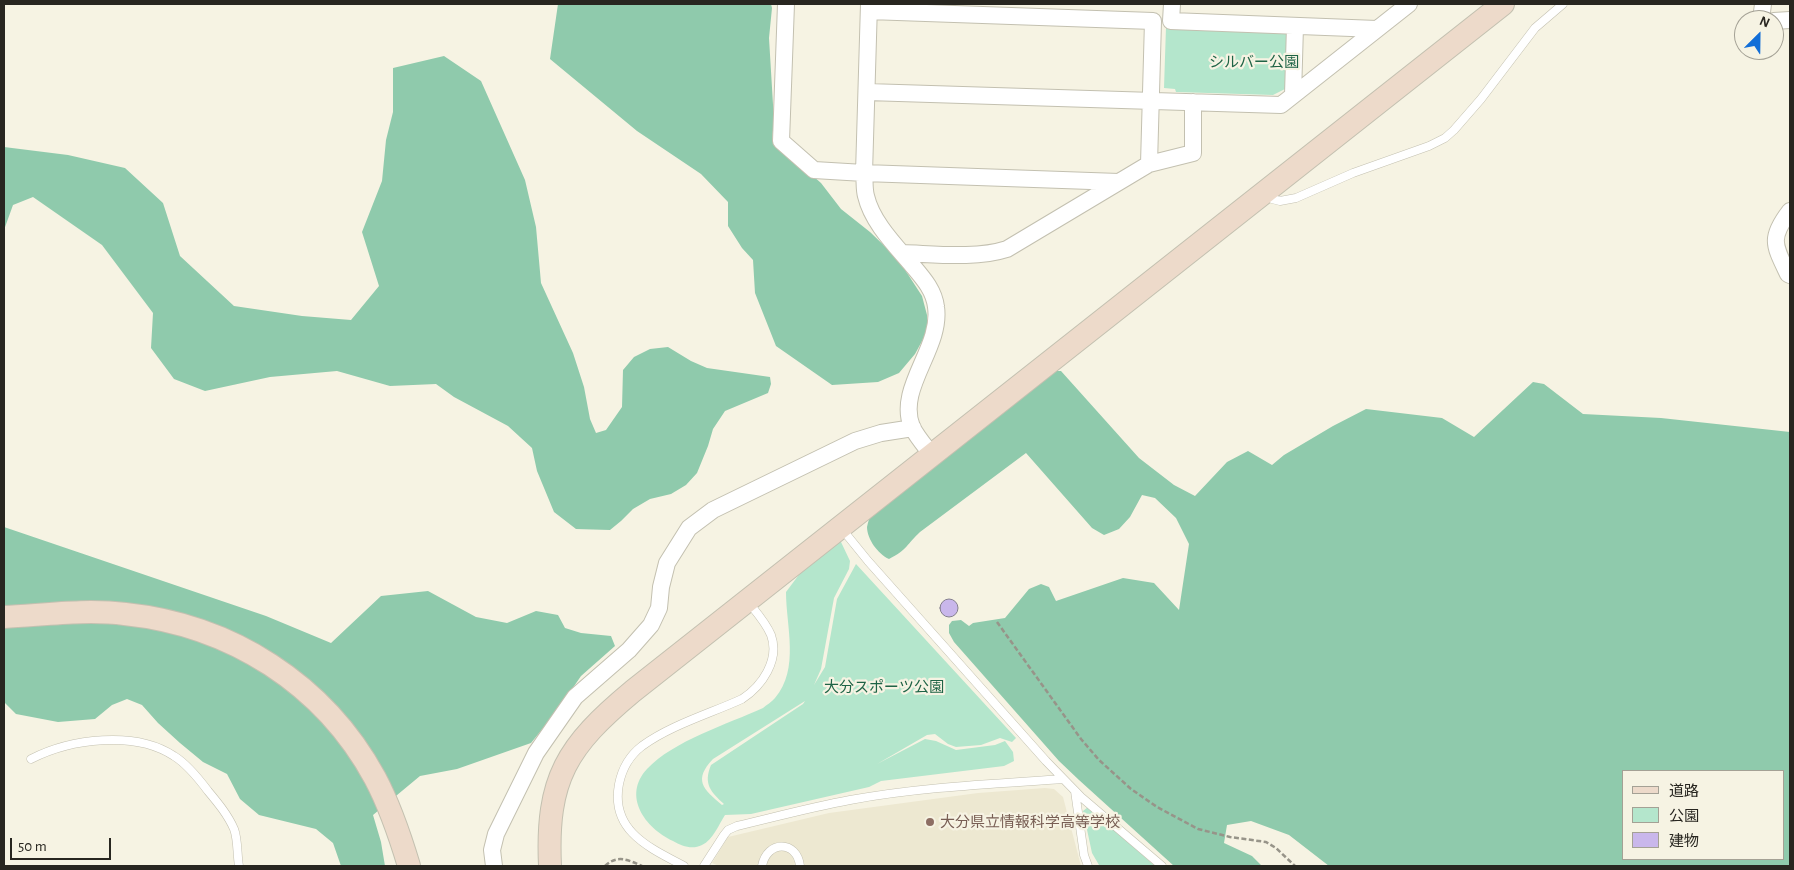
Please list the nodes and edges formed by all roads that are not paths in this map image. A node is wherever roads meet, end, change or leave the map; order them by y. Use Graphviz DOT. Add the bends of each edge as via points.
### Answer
graph roads {
  1 [pos="786,4"];
  2 [pos="1172,4"];
  3 [pos="1408,4"];
  4 [pos="1503,4"];
  5 [pos="1563,4"];
  6 [pos="869,8"];
  7 [pos="1295,26"];
  8 [pos="1377,29"];
  9 [pos="867,92"];
  10 [pos="1293,95"];
  11 [pos="1151,101"];
  12 [pos="1193,102"];
  13 [pos="1149,164"];
  14 [pos="864,174"];
  15 [pos="1120,182"];
  16 [pos="1265,192"];
  17 [pos="1790,211"];
  18 [pos="902,253"];
  19 [pos="1790,275"];
  20 [pos="912,428"];
  21 [pos="932,455"];
  22 [pos="840,527"];
  23 [pos="747,601"];
  24 [pos="4,617"];
  25 [pos="31,759"];
  26 [pos="1063,779"];
  27 [pos="1075,791"];
  28 [pos="400,836"];
  29 [pos="238,866"];
  30 [pos="404,866"];
  31 [pos="409,866"];
  32 [pos="494,866"];
  33 [pos="550,866"];
  34 [pos="684,866"];
  35 [pos="704,866"];
  36 [pos="762,866"];
  37 [pos="800,866"];
  38 [pos="1088,866"];
  39 [pos="1162,866"];
  1 -- 14 [label="street" via="781,141 814,170"];
  2 -- 7 [label="street" via="1171,21"];
  3 -- 8 [label="street"];
  4 -- 16 [label="street"];
  5 -- 16 [label="lane" via="1535,28 1481,100 1445,138 1352,172 1287,201 1272,199"];
  6 -- 9 [label="street"];
  6 -- 11 [label="street" via="1153,21"];
  7 -- 8 [label="street"];
  7 -- 10 [label="street"];
  8 -- 10 [label="street"];
  9 -- 11 [label="street"];
  9 -- 14 [label="street"];
  10 -- 12 [label="street" via="1280,105"];
  11 -- 12 [label="street"];
  11 -- 13 [label="street"];
  12 -- 13 [label="street" via="1193,153"];
  13 -- 15 [label="street"];
  14 -- 15 [label="street"];
  14 -- 18 [label="street" via="865,195 870,209"];
  15 -- 18 [label="street" via="996,253"];
  16 -- 21 [label="street"];
  17 -- 19 [label="street" via="1780,224 1775,244"];
  18 -- 20 [label="street" via="928,285 936,308 934,336 910,401"];
  20 -- 21 [label="street"];
  20 -- 32 [label="street" via="856,440 713,510 689,528 667,563 659,608 651,625 629,650 575,697 536,753 496,834 492,850"];
  21 -- 22 [label="street"];
  22 -- 23 [label="street"];
  22 -- 26 [label="lane"];
  23 -- 33 [label="street" via="633,691 599,720 580,742 565,765 555,792 550,820"];
  23 -- 34 [label="lane" via="765,624 773,643 773,654 763,679 742,699 644,745 628,760 620,778 618,805 626,825 638,840"];
  24 -- 28 [label="street" via="101,612 150,617 201,630 262,657 320,705 345,732 376,780"];
  25 -- 29 [label="lane" via="44,752 103,740 144,743 174,756 198,778 235,830"];
  26 -- 27 [label="lane"];
  26 -- 35 [label="lane" via="896,793 830,804 737,826 724,834"];
  27 -- 38 [label="lane"];
  27 -- 39 [label="lane"];
  28 -- 30 [label="street"];
  28 -- 31 [label="street"];
  36 -- 37 [label="lane" via="772,848 784,847 795,852"];
}
